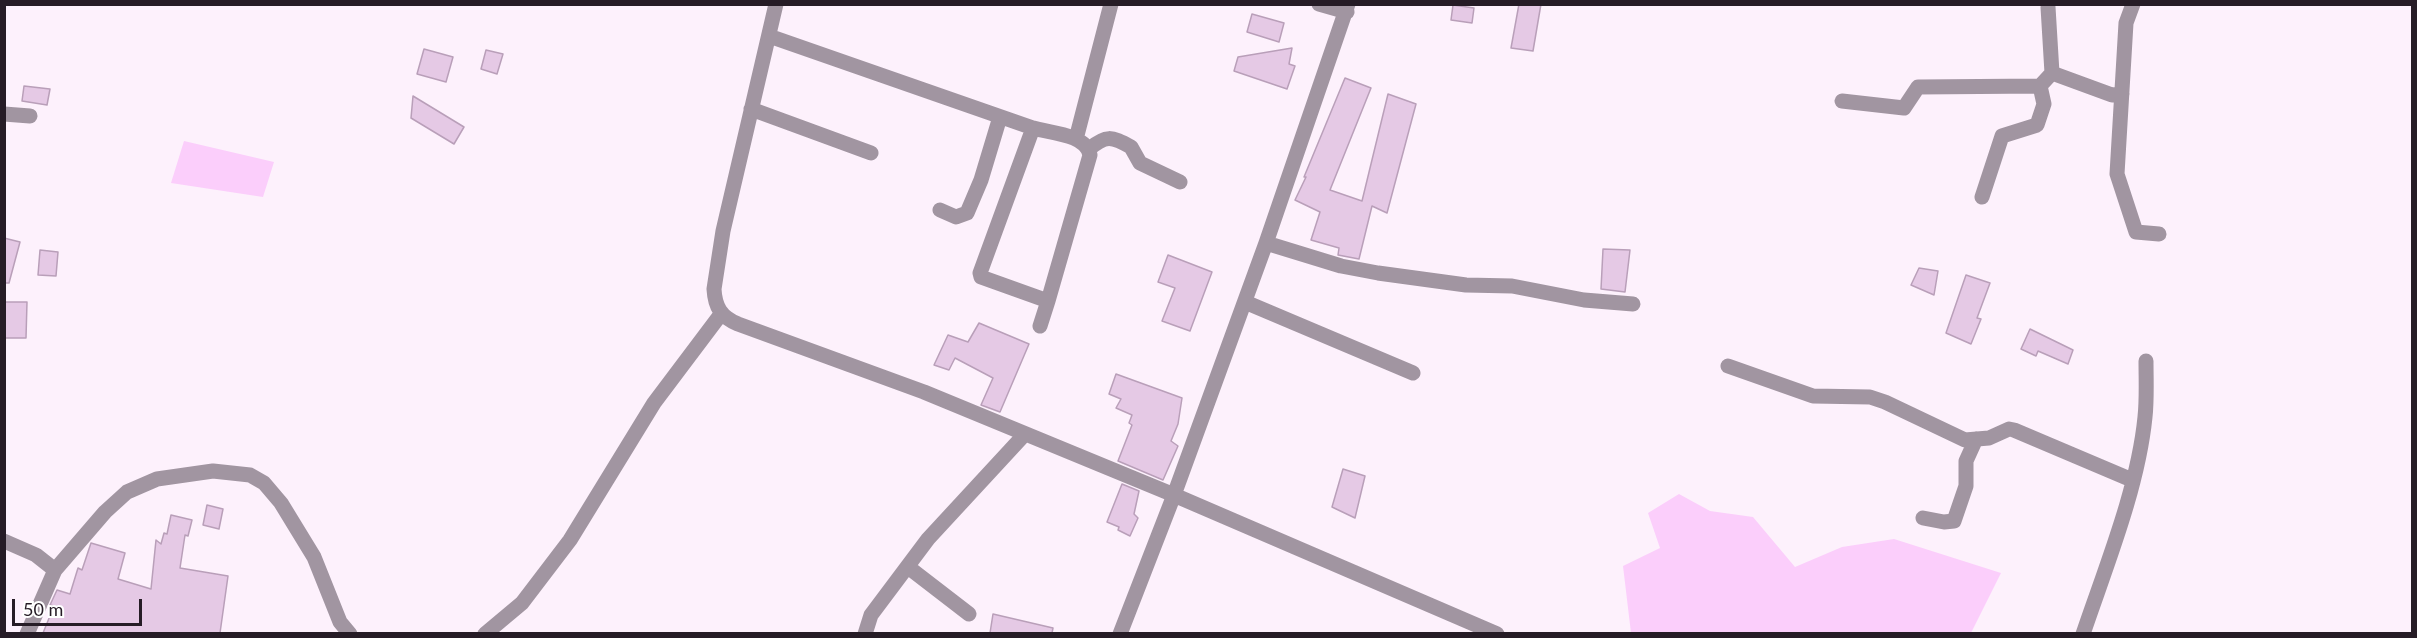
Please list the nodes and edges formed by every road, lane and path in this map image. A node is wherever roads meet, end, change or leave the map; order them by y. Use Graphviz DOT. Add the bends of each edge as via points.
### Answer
graph roads {
  1 [pos="776,4"];
  2 [pos="1111,4"];
  3 [pos="1319,4"];
  4 [pos="2133,4"];
  5 [pos="2048,7"];
  6 [pos="1348,8"];
  7 [pos="769,36"];
  8 [pos="2052,73"];
  9 [pos="2040,86"];
  10 [pos="2122,94"];
  11 [pos="1842,101"];
  12 [pos="751,109"];
  13 [pos="4,114"];
  14 [pos="30,116"];
  15 [pos="1000,117"];
  16 [pos="1033,128"];
  17 [pos="1076,139"];
  18 [pos="1089,149"];
  19 [pos="872,153"];
  20 [pos="1180,182"];
  21 [pos="1982,197"];
  22 [pos="940,210"];
  23 [pos="2159,234"];
  24 [pos="1266,243"];
  25 [pos="1048,302"];
  26 [pos="1245,302"];
  27 [pos="1633,304"];
  28 [pos="721,315"];
  29 [pos="1040,326"];
  30 [pos="2146,361"];
  31 [pos="1728,366"];
  32 [pos="1413,373"];
  33 [pos="1025,434"];
  34 [pos="1976,439"];
  35 [pos="2132,480"];
  36 [pos="1174,495"];
  37 [pos="1923,518"];
  38 [pos="4,541"];
  39 [pos="908,567"];
  40 [pos="55,570"];
  41 [pos="969,614"];
  42 [pos="27,633"];
  43 [pos="350,633"];
  44 [pos="485,633"];
  45 [pos="865,633"];
  46 [pos="1120,633"];
  47 [pos="1497,633"];
  48 [pos="2083,633"];
  1 -- 7 [label="street"];
  2 -- 17 [label="street"];
  3 -- 6 [label="street"];
  4 -- 10 [label="street" via="2126,23"];
  5 -- 8 [label="street"];
  6 -- 24 [label="street"];
  7 -- 12 [label="street"];
  7 -- 15 [label="street"];
  8 -- 9 [label="street"];
  8 -- 10 [label="street" via="2112,95"];
  9 -- 11 [label="street" via="1918,87 1904,108"];
  9 -- 21 [label="street" via="2044,104 2037,125 2002,136"];
  10 -- 23 [label="street" via="2117,174 2136,232"];
  12 -- 19 [label="street"];
  12 -- 28 [label="street" via="714,289"];
  13 -- 14 [label="street"];
  15 -- 16 [label="street"];
  15 -- 22 [label="street" via="969,210 956,217"];
  16 -- 17 [label="street"];
  16 -- 25 [label="street" via="980,273 981,278"];
  17 -- 18 [label="street"];
  18 -- 20 [label="street" via="1109,137 1131,147 1140,164"];
  18 -- 25 [label="street"];
  24 -- 26 [label="street"];
  24 -- 27 [label="street" via="1378,273 1466,285 1512,286 1584,300"];
  25 -- 29 [label="street"];
  26 -- 32 [label="street"];
  26 -- 36 [label="street"];
  28 -- 33 [label="street"];
  28 -- 44 [label="street" via="654,403 570,540 522,603"];
  30 -- 35 [label="street" via="2145,416"];
  31 -- 34 [label="street" via="1813,396 1870,397 1965,440"];
  33 -- 36 [label="street"];
  33 -- 39 [label="street" via="928,539"];
  34 -- 35 [label="street" via="2014,430"];
  34 -- 37 [label="street" via="1966,460 1966,486 1954,520"];
  35 -- 48 [label="street"];
  36 -- 46 [label="street"];
  36 -- 47 [label="street"];
  38 -- 40 [label="street" via="36,555"];
  39 -- 41 [label="street"];
  39 -- 45 [label="street" via="872,615"];
  40 -- 42 [label="street"];
  40 -- 43 [label="street" via="105,512 142,484 213,471 250,475 264,483 314,556 340,622"];
}
